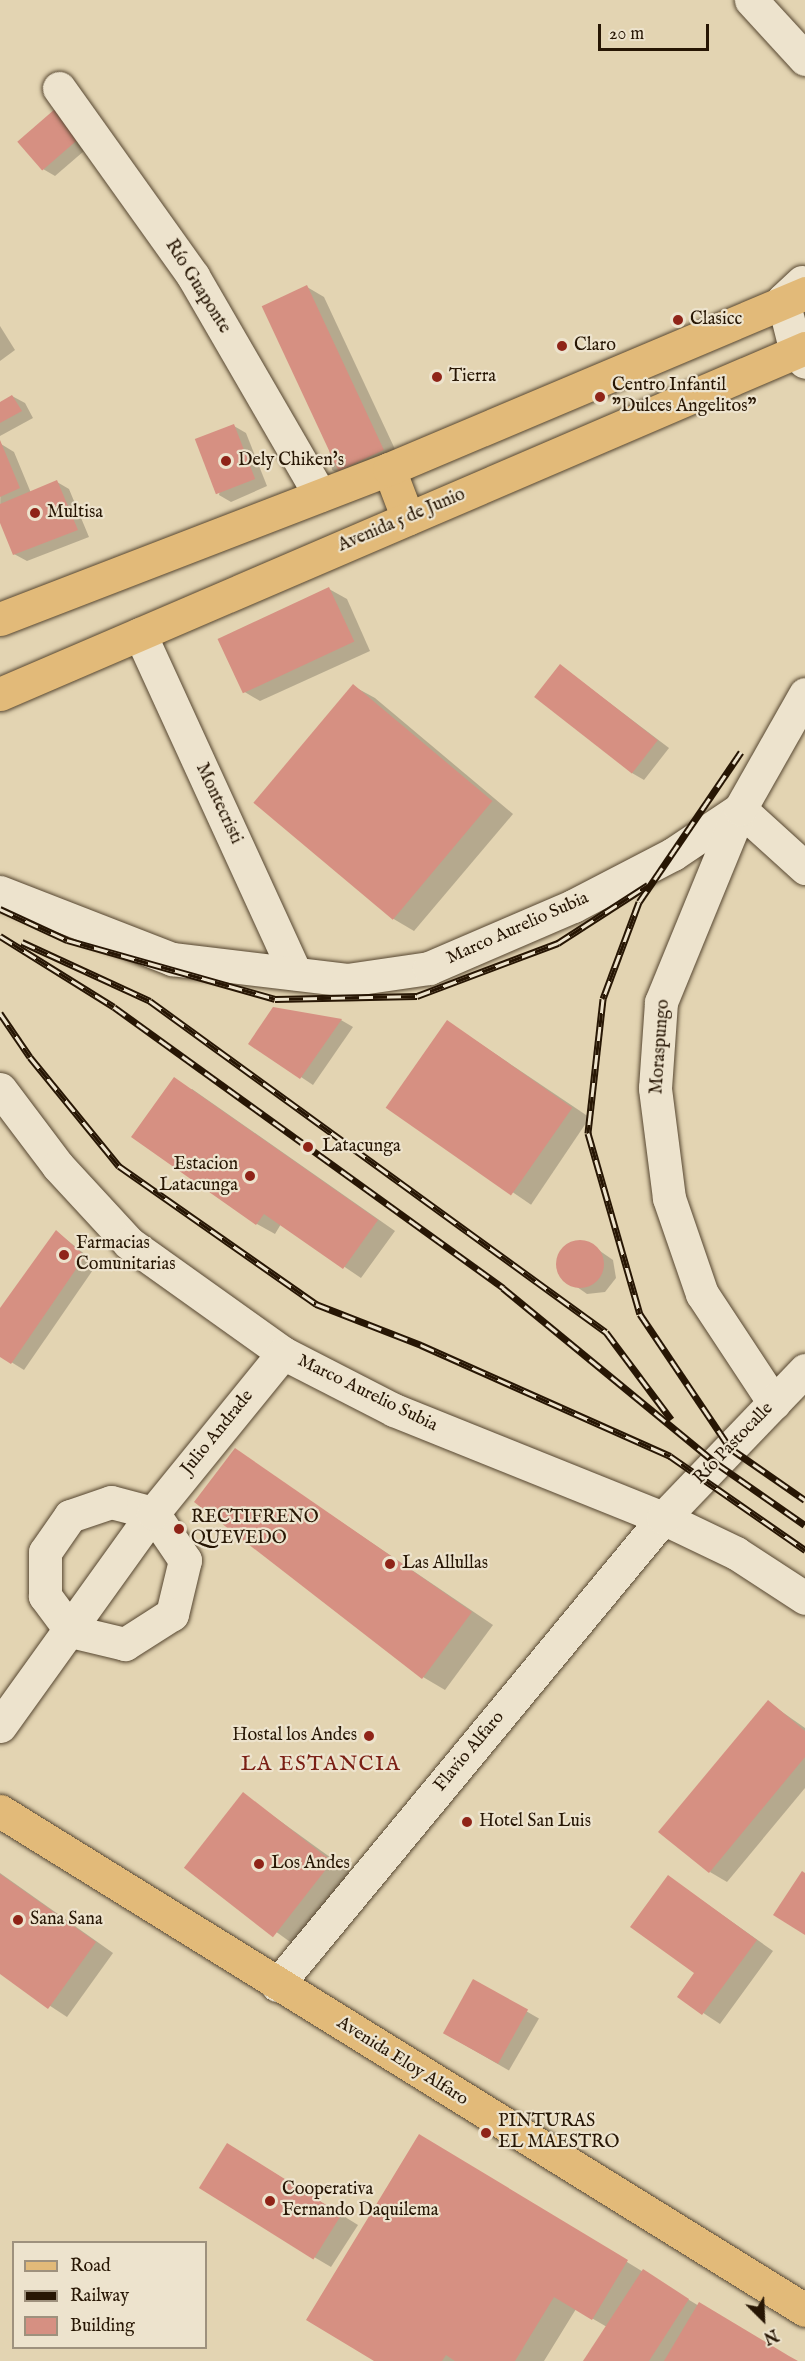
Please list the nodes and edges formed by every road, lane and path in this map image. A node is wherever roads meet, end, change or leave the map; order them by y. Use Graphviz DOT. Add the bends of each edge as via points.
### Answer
graph roads {
  1 [pos="751,0"];
  2 [pos="805,59"];
  3 [pos="59,88"];
  4 [pos="798,290"];
  5 [pos="802,354"];
  6 [pos="388,469"];
  7 [pos="320,495"];
  8 [pos="408,519"];
  9 [pos="0,619"];
  10 [pos="140,634"];
  11 [pos="0,694"];
  12 [pos="805,694"];
  13 [pos="740,809"];
  14 [pos="805,868"];
  15 [pos="0,892"];
  16 [pos="295,973"];
  17 [pos="0,1089"];
  18 [pos="283,1353"];
  19 [pos="805,1370"];
  20 [pos="774,1403"];
  21 [pos="153,1513"];
  22 [pos="663,1518"];
  23 [pos="805,1598"];
  24 [pos="71,1632"];
  25 [pos="0,1726"];
  26 [pos="0,1811"];
  27 [pos="277,1985"];
  28 [pos="805,2310"];
  1 -- 2 [label="street"];
  3 -- 7 [label="street, Río Guaponte" via="193,276"];
  4 -- 5 [label="street"];
  4 -- 6 [label="main road"];
  5 -- 8 [label="main road, Avenida 5 de Junio"];
  6 -- 7 [label="main road"];
  6 -- 8 [label="main road"];
  7 -- 9 [label="main road"];
  8 -- 10 [label="main road, Avenida 5 de Junio"];
  10 -- 11 [label="main road, Avenida 5 de Junio"];
  10 -- 16 [label="street, Montecristi"];
  12 -- 13 [label="street, Moraspungo"];
  13 -- 14 [label="street"];
  13 -- 16 [label="street, Marco Aurelio Subia" via="673,854 573,906 429,968 347,980"];
  13 -- 20 [label="street, Moraspungo" via="661,1002 655,1089 669,1198 702,1294"];
  15 -- 16 [label="street, Marco Aurelio Subia" via="172,959"];
  17 -- 18 [label="street, Marco Aurelio Subia" via="58,1166 129,1243"];
  18 -- 21 [label="street, Julio Andrade"];
  18 -- 22 [label="street, Marco Aurelio Subia" via="394,1410"];
  19 -- 20 [label="street, Río Pastocalle"];
  20 -- 22 [label="street, Río Pastocalle"];
  21 -- 24 [label="street, Julio Andrade"];
  21 -- 24 [label="street" via="111,1502 70,1516 45,1552 45,1596"];
  21 -- 24 [label="street" via="185,1560 172,1614 125,1644"];
  22 -- 23 [label="street, Marco Aurelio Subia" via="736,1553"];
  22 -- 27 [label="street, Flavio Alfaro"];
  24 -- 25 [label="street, Julio Andrade"];
  26 -- 27 [label="main road, Avenida Eloy Alfaro"];
  27 -- 28 [label="main road, Avenida Eloy Alfaro"];
}
